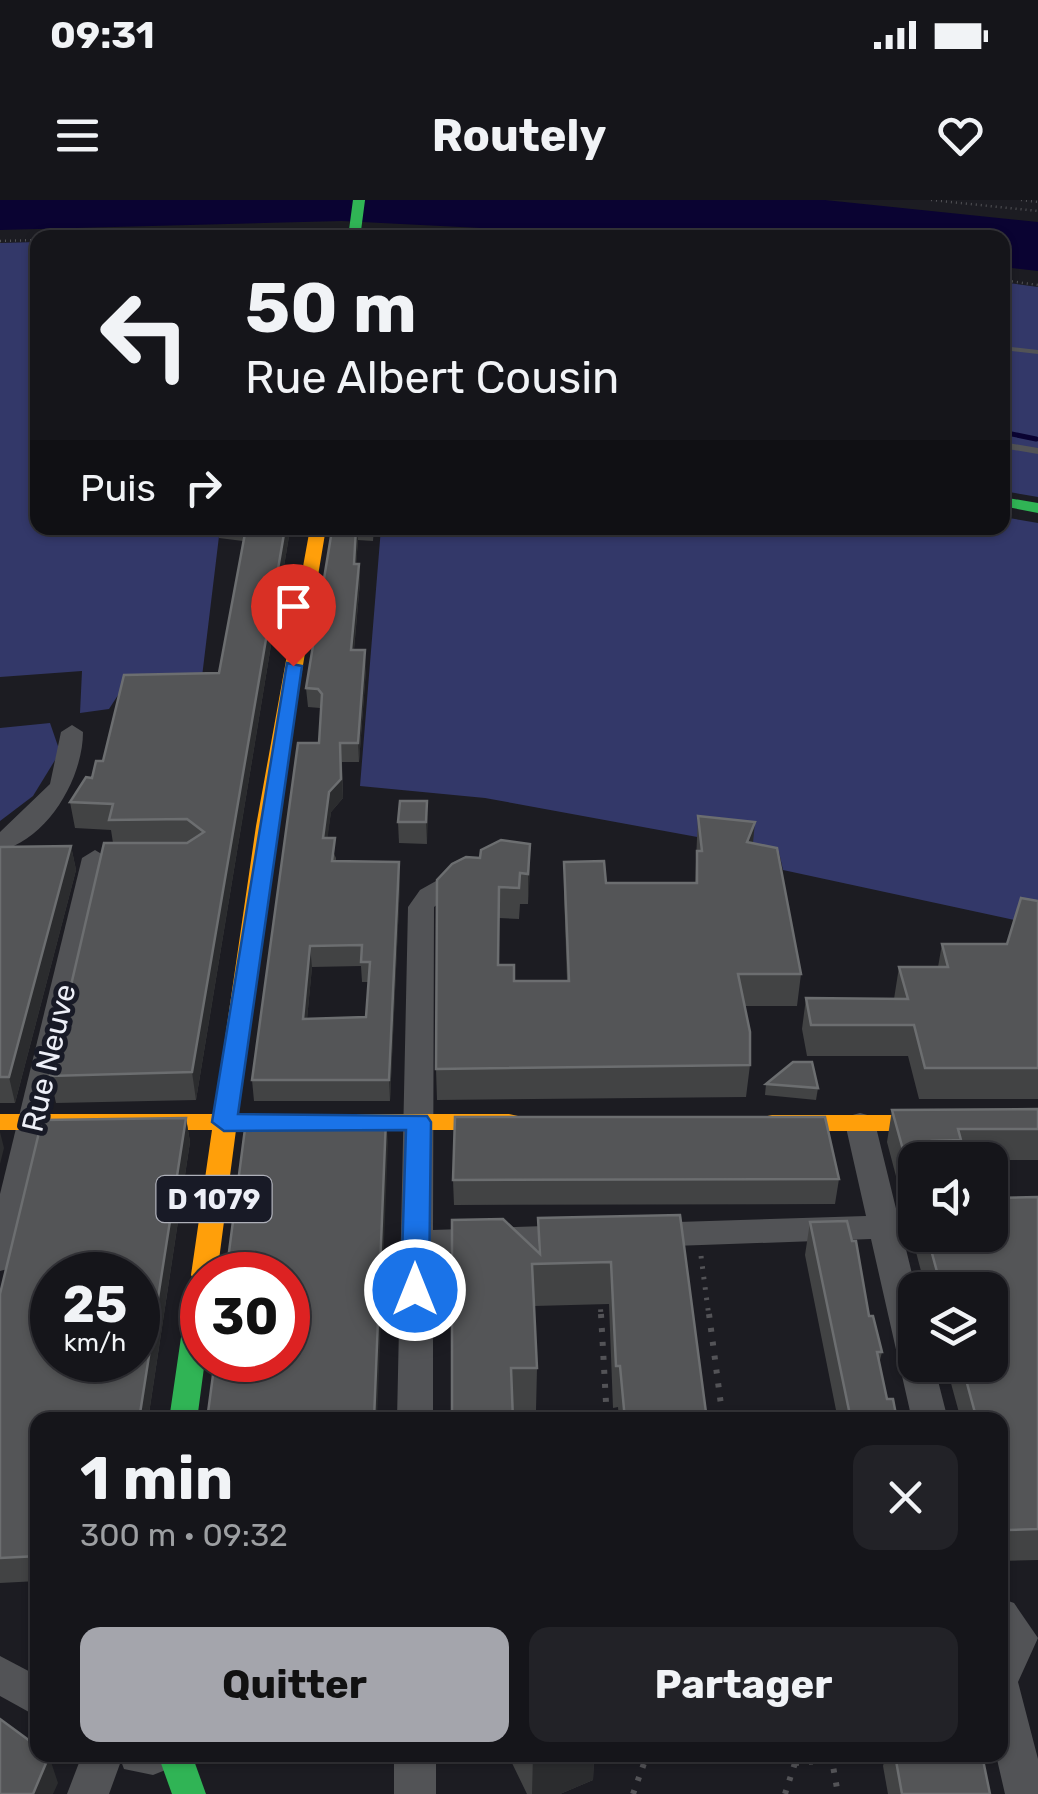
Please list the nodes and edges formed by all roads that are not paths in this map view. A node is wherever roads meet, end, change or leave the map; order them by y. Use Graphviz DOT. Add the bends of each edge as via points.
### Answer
graph roads {
  1 [pos="360,200"];
  2 [pos="356,230"];
  3 [pos="1010,349"];
  4 [pos="1038,352"];
  5 [pos="1010,447"];
  6 [pos="1038,452"];
  7 [pos="1010,503"];
  8 [pos="1038,508"];
  9 [pos="314,535"];
  10 [pos="72,732"];
  11 [pos="0,847"];
  12 [pos="38,854"];
  13 [pos="96,857"];
  14 [pos="234,857"];
  15 [pos="262,857"];
  16 [pos="484,862"];
  17 [pos="0,1122"];
  18 [pos="34,1122"];
  19 [pos="224,1122"];
  20 [pos="418,1122"];
  21 [pos="534,1122"];
  22 [pos="744,1123"];
  23 [pos="1038,1123"];
  24 [pos="860,1124"];
  25 [pos="884,1227"];
  26 [pos="415,1242"];
  27 [pos="207,1252"];
  28 [pos="0,1259"];
  29 [pos="898,1285"];
  30 [pos="189,1382"];
  31 [pos="921,1382"];
  32 [pos="185,1412"];
  33 [pos="415,1412"];
  34 [pos="928,1412"];
  35 [pos="1019,1631"];
  36 [pos="1008,1656"];
  37 [pos="0,1674"];
  38 [pos="30,1693"];
  39 [pos="1008,1720"];
  40 [pos="100,1762"];
  41 [pos="178,1762"];
  42 [pos="415,1762"];
  43 [pos="88,1794"];
  44 [pos="189,1794"];
  45 [pos="415,1794"];
  46 [pos="1026,1794"];
  1 -- 2 [label="main road, bridge"];
  3 -- 4 [label="lane"];
  5 -- 6 [label="lane"];
  7 -- 8 [label="main road"];
  9 -- 15 [label="main road, D 1079"];
  10 -- 11 [label="street" via="73,760 49,807"];
  11 -- 12 [label="street"];
  13 -- 18 [label="street, Rue Neuve"];
  14 -- 15 [label="street"];
  15 -- 19 [label="main road, D 1079"];
  16 -- 20 [label="street" via="429,895 421,907"];
  17 -- 18 [label="main road"];
  18 -- 19 [label="main road"];
  18 -- 28 [label="street, Rue Neuve"];
  19 -- 20 [label="main road"];
  19 -- 27 [label="main road, D 1079"];
  20 -- 21 [label="main road"];
  20 -- 26 [label="street"];
  22 -- 24 [label="main road"];
  23 -- 24 [label="main road"];
  24 -- 25 [label="street"];
  25 -- 26 [label="street"];
  25 -- 29 [label="street"];
  26 -- 33 [label="street"];
  30 -- 32 [label="main road, D 1079"];
  31 -- 34 [label="street"];
  35 -- 36 [label="street"];
  37 -- 38 [label="street"];
  39 -- 46 [label="street"];
  40 -- 43 [label="street"];
  41 -- 44 [label="main road"];
  42 -- 45 [label="street"];
}
